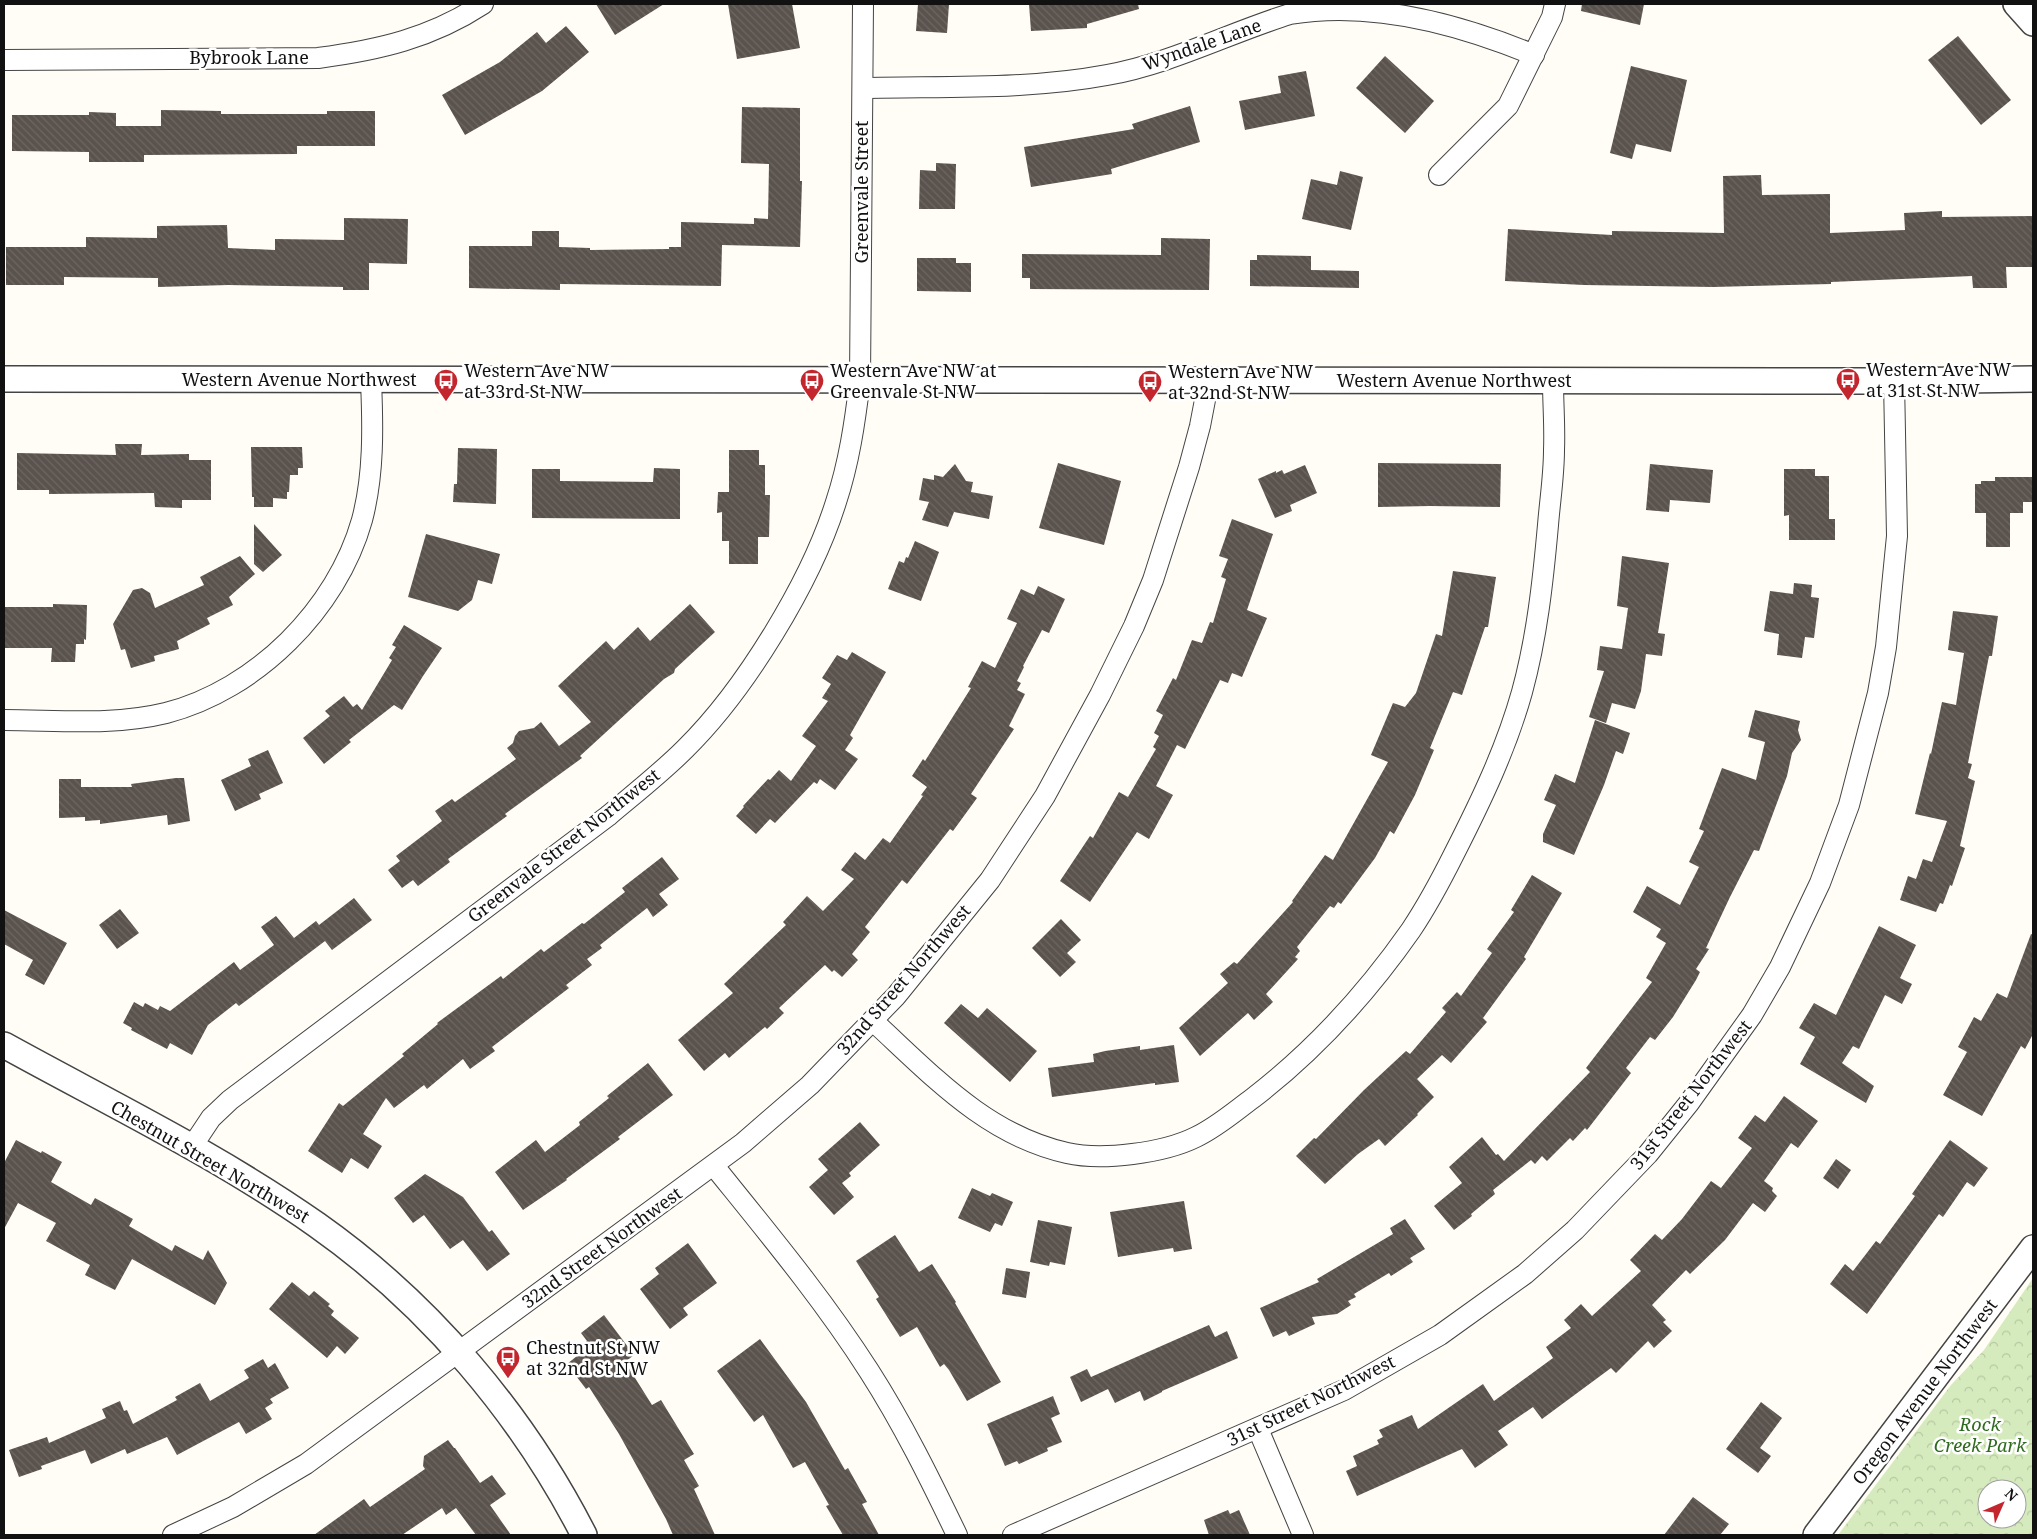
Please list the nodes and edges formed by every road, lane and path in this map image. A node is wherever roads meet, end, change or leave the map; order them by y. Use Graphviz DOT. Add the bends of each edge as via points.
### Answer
graph roads {
  1 [pos="483,4"];
  2 [pos="863,4"];
  3 [pos="1555,4"];
  4 [pos="2016,4"];
  5 [pos="2033,23"];
  6 [pos="1534,56"];
  7 [pos="4,60"];
  8 [pos="862,88"];
  9 [pos="1439,175"];
  10 [pos="4,379"];
  11 [pos="2033,379"];
  12 [pos="860,380"];
  13 [pos="1209,380"];
  14 [pos="371,381"];
  15 [pos="1553,381"];
  16 [pos="1894,381"];
  17 [pos="4,720"];
  18 [pos="873,1021"];
  19 [pos="4,1045"];
  20 [pos="191,1148"];
  21 [pos="714,1166"];
  22 [pos="2033,1248"];
  23 [pos="458,1352"];
  24 [pos="1258,1428"];
  25 [pos="197,1531"];
  26 [pos="174,1535"];
  27 [pos="584,1535"];
  28 [pos="957,1535"];
  29 [pos="1013,1535"];
  30 [pos="1303,1535"];
  31 [pos="1816,1535"];
  1 -- 7 [label="street, Bybrook Lane" via="442,28 404,42 318,58"];
  2 -- 8 [label="street, Greenvale Street"];
  3 -- 6 [label="street"];
  4 -- 5 [label="street"];
  6 -- 8 [label="street, Wyndale Lane" via="1469,28 1396,10 1354,6 1291,14 1109,75 1021,85"];
  6 -- 9 [label="street" via="1508,106"];
  8 -- 12 [label="street, Greenvale Street"];
  10 -- 14 [label="street, Western Avenue Northwest"];
  11 -- 16 [label="street, Western Avenue Northwest"];
  12 -- 13 [label="street, Western Avenue Northwest"];
  12 -- 14 [label="street, Western Avenue Northwest"];
  12 -- 20 [label="street, Greenvale Street Northwest" via="843,478 824,535 775,630 713,718 679,754 608,816 230,1100 211,1118"];
  13 -- 15 [label="street, Western Avenue Northwest"];
  13 -- 18 [label="street, 32nd Street Northwest" via="1189,466 1153,580 1100,695 1045,796 990,880"];
  14 -- 17 [label="street" via="371,465 361,521 335,580 307,621 284,647 230,686 165,713 125,720"];
  15 -- 16 [label="street, Western Avenue Northwest"];
  15 -- 18 [label="street" via="1554,451 1540,599 1532,653 1508,737 1463,837 1410,930 1358,996 1283,1075 1225,1120 1194,1138 1134,1154 1070,1154 1034,1144 998,1128 962,1102"];
  16 -- 24 [label="street, 31st Street Northwest" via="1897,536 1878,693 1836,842 1796,935 1764,996 1668,1130 1600,1205 1547,1255 1472,1313 1413,1351 1344,1390"];
  18 -- 21 [label="street, 32nd Street Northwest" via="790,1104"];
  19 -- 20 [label="street, Chestnut Street Northwest"];
  20 -- 23 [label="street, Chestnut Street Northwest" via="257,1186 326,1232 422,1314"];
  21 -- 23 [label="street, 32nd Street Northwest"];
  21 -- 28 [label="street" via="810,1286 868,1370 921,1461"];
  22 -- 31 [label="street, Oregon Avenue Northwest"];
  23 -- 25 [label="street, 32nd Street Northwest" via="306,1464"];
  23 -- 27 [label="street, Chestnut Street Northwest" via="518,1429"];
  24 -- 29 [label="street, 31st Street Northwest"];
  24 -- 30 [label="street"];
  25 -- 26 [label="street, 32nd Street Northwest"];
}
